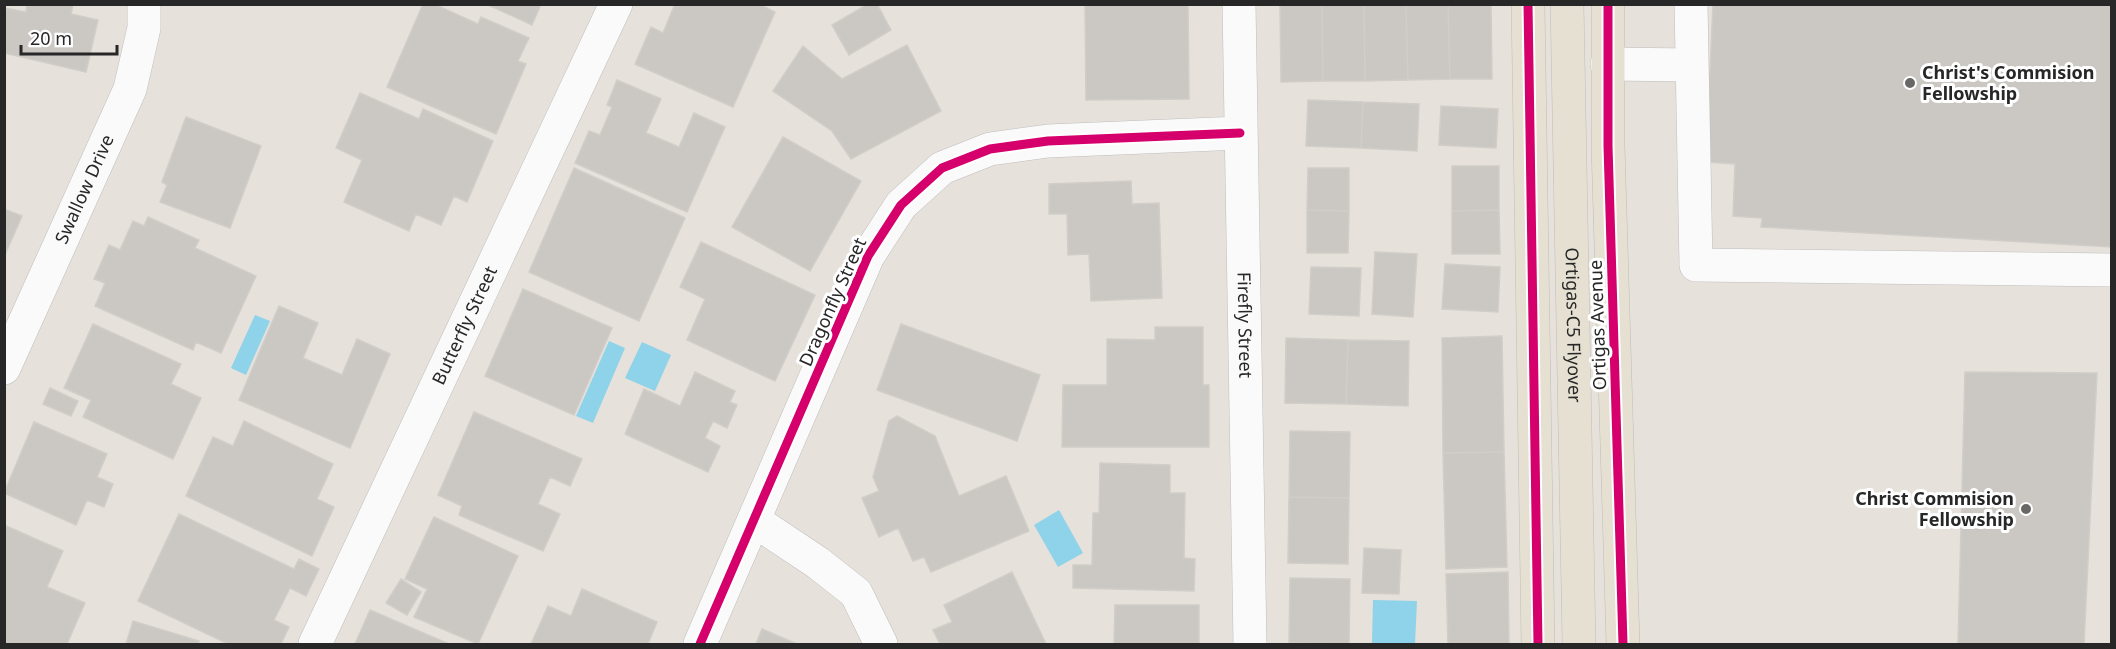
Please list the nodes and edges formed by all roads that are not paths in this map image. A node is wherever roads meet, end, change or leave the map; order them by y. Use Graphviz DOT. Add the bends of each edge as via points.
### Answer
graph roads {
  1 [pos="144,4"];
  2 [pos="616,4"];
  3 [pos="1239,4"];
  4 [pos="1528,4"];
  5 [pos="1567,4"];
  6 [pos="1608,4"];
  7 [pos="1691,4"];
  8 [pos="1691,65"];
  9 [pos="1607,73"];
  10 [pos="1530,86"];
  11 [pos="1240,133"];
  12 [pos="1608,146"];
  13 [pos="1531,148"];
  14 [pos="2112,270"];
  15 [pos="4,368"];
  16 [pos="755,521"];
  17 [pos="1627,637"];
  18 [pos="315,645"];
  19 [pos="700,645"];
  20 [pos="881,645"];
  21 [pos="1250,645"];
  22 [pos="1538,645"];
  23 [pos="1579,645"];
  1 -- 15 [label="street, Swallow Drive" via="144,28 130,89"];
  2 -- 18 [label="street, Butterfly Street"];
  3 -- 11 [label="street, Firefly Street"];
  4 -- 10 [label="main road"];
  5 -- 23 [label="main road, Ortigas-C5 Flyover, bridge"];
  6 -- 9 [label="main road, Ortigas Avenue"];
  7 -- 8 [label="street"];
  8 -- 9 [label="street"];
  8 -- 14 [label="street" via="1696,266"];
  9 -- 10 [label="main road" via="1589,105 1570,111 1546,103"];
  9 -- 12 [label="main road, Ortigas Avenue"];
  10 -- 13 [label="main road"];
  11 -- 16 [label="street, Dragonfly Street" via="1048,141 990,149 942,168 902,205 868,256"];
  11 -- 21 [label="street, Firefly Street"];
  12 -- 13 [label="main road" via="1596,131 1571,121 1547,127"];
  12 -- 17 [label="main road, Ortigas Avenue"];
  13 -- 22 [label="main road"];
  16 -- 19 [label="street, Dragonfly Street"];
  16 -- 20 [label="street" via="856,593"];
}
